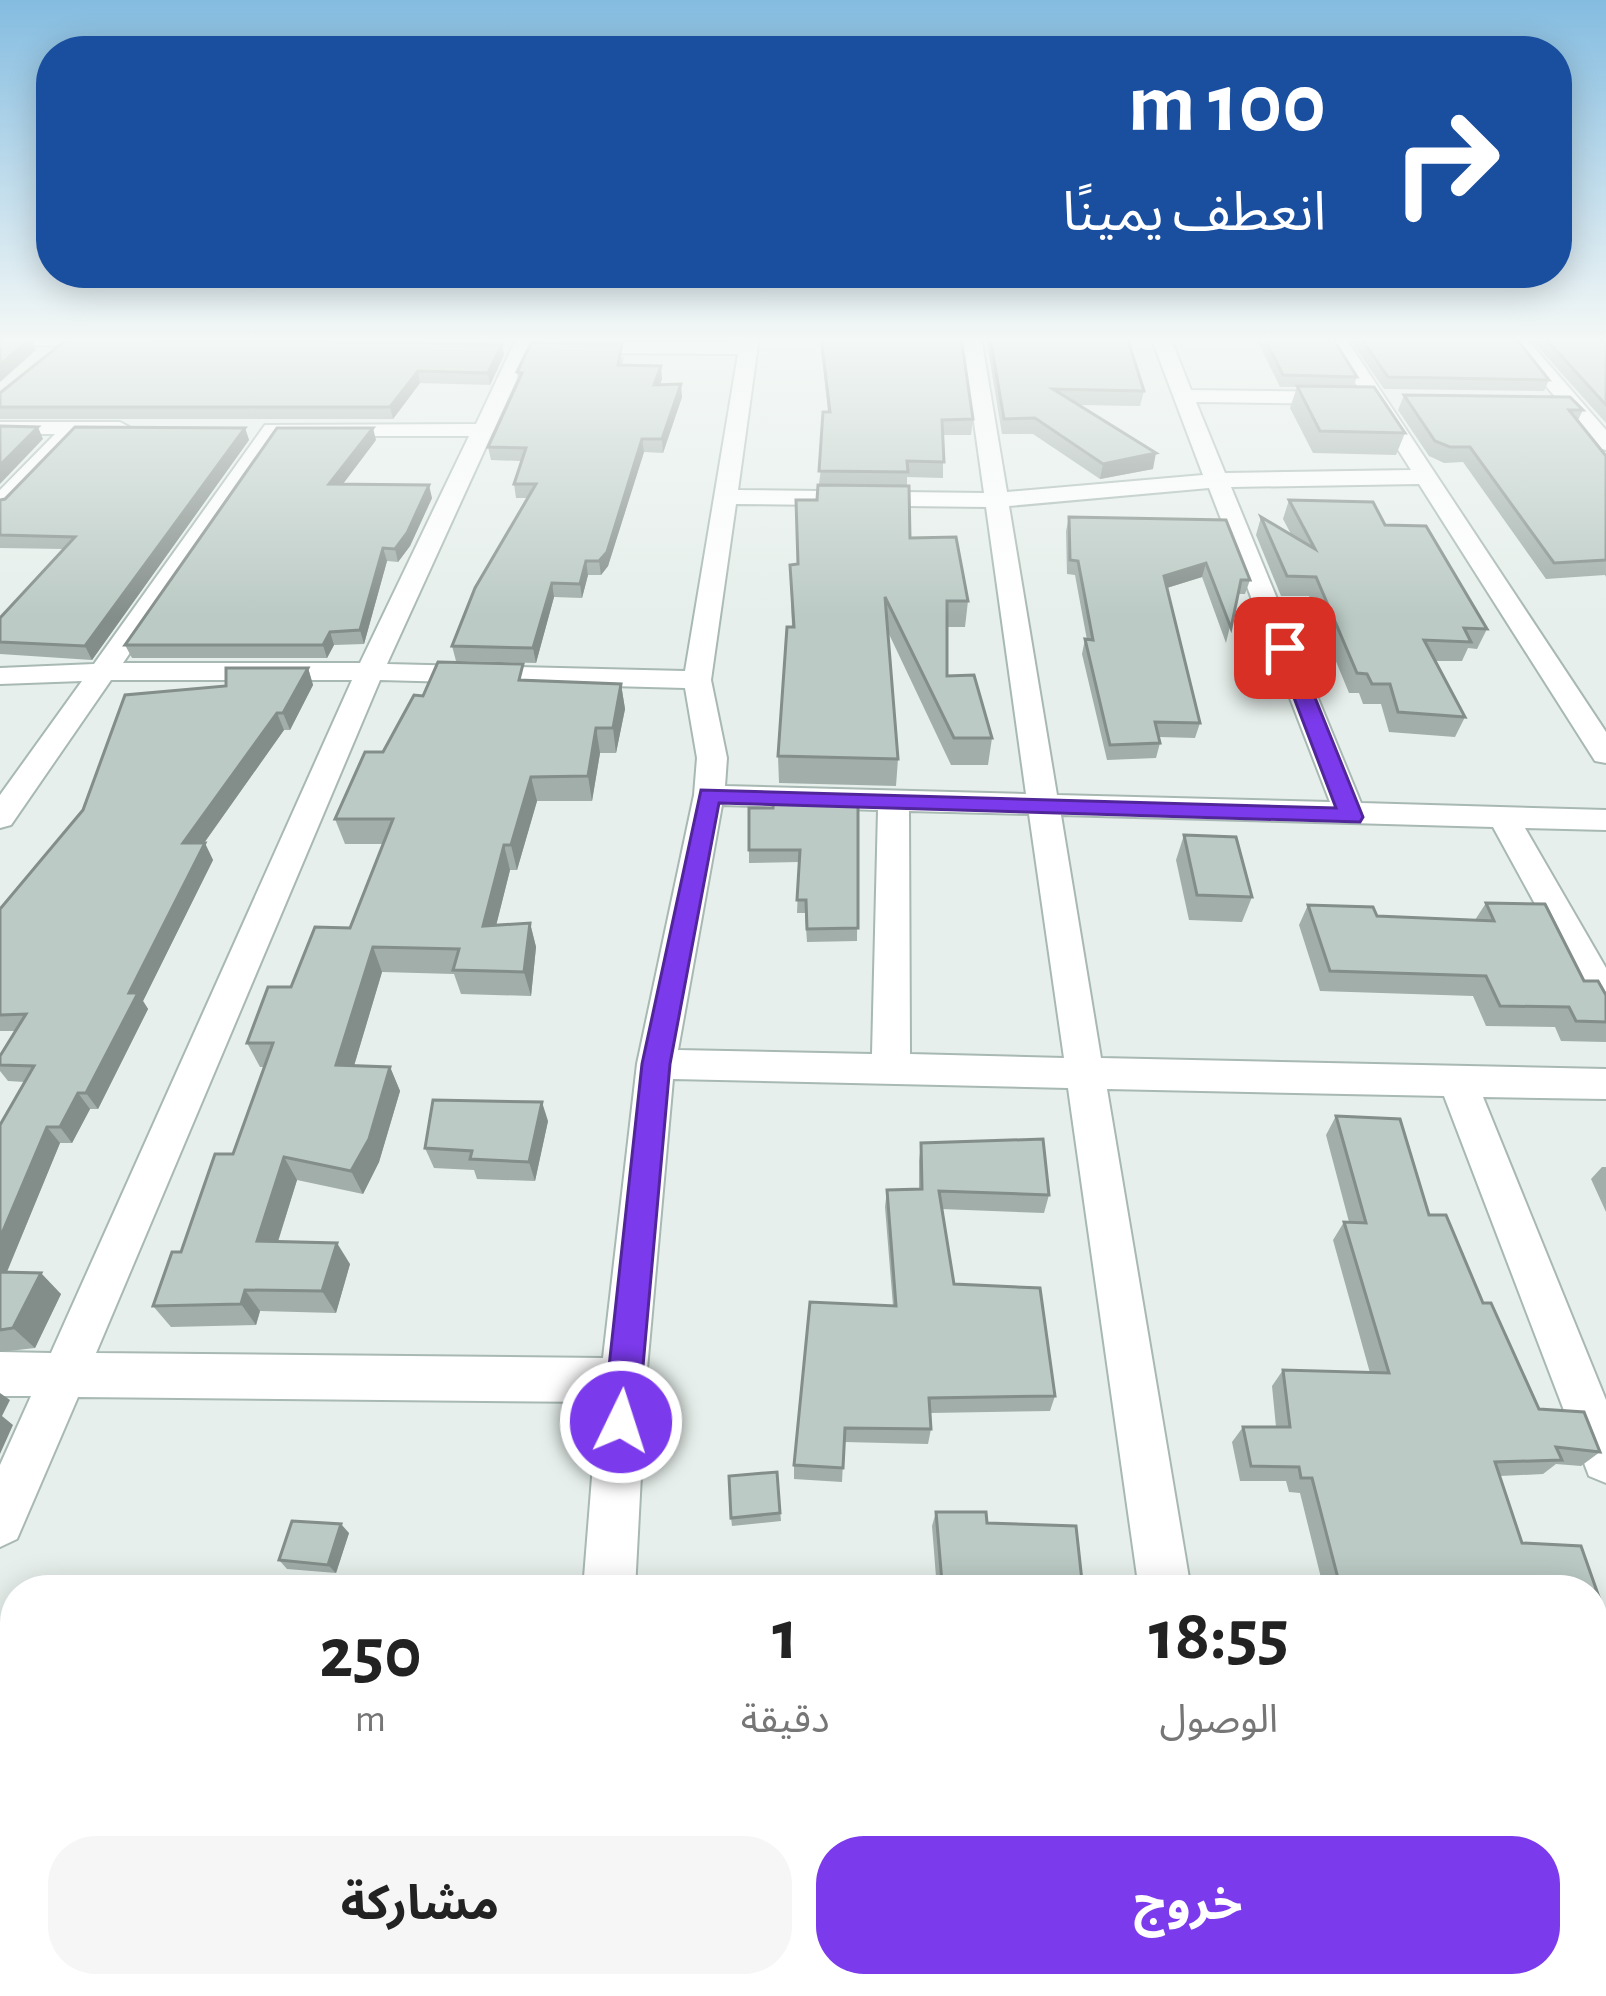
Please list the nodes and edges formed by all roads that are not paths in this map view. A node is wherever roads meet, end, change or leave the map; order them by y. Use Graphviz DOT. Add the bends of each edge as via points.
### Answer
graph roads {
  1 [pos="71,430"];
  2 [pos="273,430"];
  3 [pos="484,430"];
  4 [pos="736,430"];
  5 [pos="986,430"];
  6 [pos="1199,430"];
  7 [pos="1403,430"];
  8 [pos="1426,477"];
  9 [pos="1219,480"];
  10 [pos="725,497"];
  11 [pos="998,500"];
  12 [pos="0,503"];
  13 [pos="104,670"];
  14 [pos="370,671"];
  15 [pos="0,676"];
  16 [pos="697,680"];
  17 [pos="1606,754"];
  18 [pos="709,795"];
  19 [pos="893,801"];
  20 [pos="1042,804"];
  21 [pos="1351,817"];
  22 [pos="0,818"];
  23 [pos="1504,819"];
  24 [pos="1606,820"];
  25 [pos="1606,1000"];
  26 [pos="656,1064"];
  27 [pos="891,1067"];
  28 [pos="1088,1072"];
  29 [pos="1457,1080"];
  30 [pos="1606,1084"];
  31 [pos="0,1374"];
  32 [pos="67,1375"];
  33 [pos="623,1380"];
  34 [pos="1606,1459"];
  35 [pos="0,1522"];
  36 [pos="610,1575"];
  37 [pos="1163,1575"];
  1 -- 12 [label="street"];
  2 -- 13 [label="street"];
  3 -- 14 [label="street"];
  4 -- 10 [label="street"];
  5 -- 11 [label="street"];
  6 -- 9 [label="street"];
  7 -- 8 [label="street"];
  8 -- 9 [label="street"];
  8 -- 17 [label="street"];
  9 -- 11 [label="street"];
  9 -- 21 [label="street"];
  10 -- 11 [label="street"];
  10 -- 16 [label="street"];
  11 -- 20 [label="street"];
  13 -- 14 [label="street"];
  13 -- 15 [label="street"];
  13 -- 22 [label="street"];
  14 -- 16 [label="street"];
  14 -- 32 [label="street"];
  16 -- 18 [label="street" via="712,758"];
  18 -- 19 [label="street"];
  18 -- 26 [label="street"];
  19 -- 20 [label="street"];
  19 -- 27 [label="street"];
  20 -- 21 [label="street"];
  20 -- 28 [label="street"];
  21 -- 23 [label="street"];
  23 -- 24 [label="street"];
  23 -- 25 [label="street"];
  26 -- 27 [label="street"];
  26 -- 33 [label="street"];
  27 -- 28 [label="street"];
  28 -- 29 [label="street"];
  28 -- 37 [label="street"];
  29 -- 30 [label="street"];
  29 -- 34 [label="street"];
  31 -- 32 [label="street"];
  32 -- 33 [label="street"];
  32 -- 35 [label="street"];
  33 -- 36 [label="street"];
}
